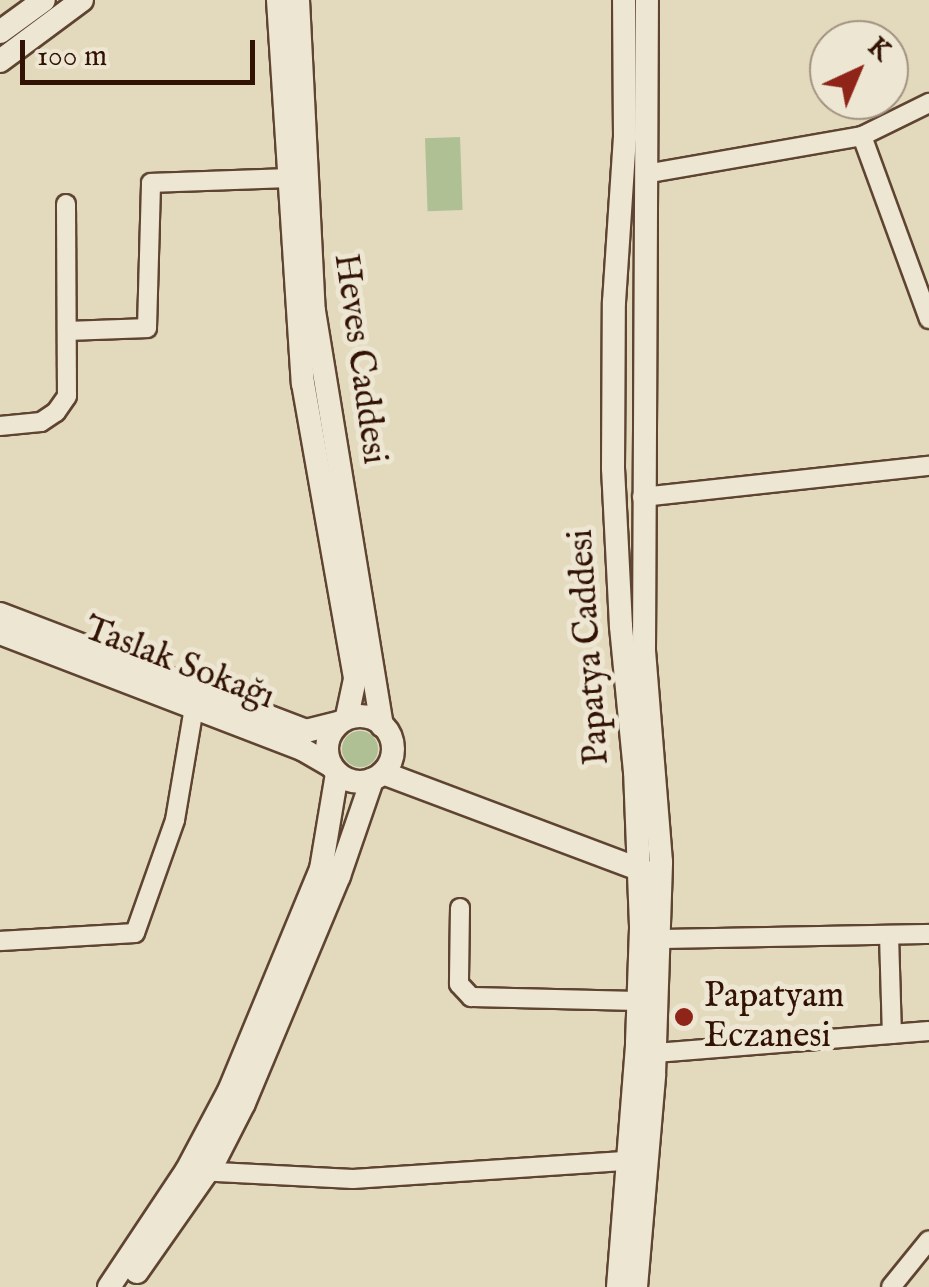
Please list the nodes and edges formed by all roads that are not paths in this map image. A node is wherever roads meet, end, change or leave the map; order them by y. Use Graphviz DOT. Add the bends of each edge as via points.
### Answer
graph roads {
  1 [pos="44,0"];
  2 [pos="82,0"];
  3 [pos="278,0"];
  4 [pos="298,0"];
  5 [pos="624,0"];
  6 [pos="646,0"];
  7 [pos="0,32"];
  8 [pos="0,61"];
  9 [pos="929,103"];
  10 [pos="862,136"];
  11 [pos="645,174"];
  12 [pos="288,178"];
  13 [pos="66,204"];
  14 [pos="929,319"];
  15 [pos="69,331"];
  16 [pos="0,426"];
  17 [pos="929,466"];
  18 [pos="642,496"];
  19 [pos="0,614"];
  20 [pos="0,633"];
  21 [pos="194,708"];
  22 [pos="343,720"];
  23 [pos="382,724"];
  24 [pos="334,770"];
  25 [pos="382,771"];
  26 [pos="650,864"];
  27 [pos="460,908"];
  28 [pos="929,934"];
  29 [pos="888,935"];
  30 [pos="660,939"];
  31 [pos="0,941"];
  32 [pos="639,1000"];
  33 [pos="929,1031"];
  34 [pos="892,1034"];
  35 [pos="655,1053"];
  36 [pos="627,1160"];
  37 [pos="198,1170"];
  38 [pos="929,1240"];
  39 [pos="108,1287"];
  40 [pos="127,1287"];
  41 [pos="618,1287"];
  42 [pos="636,1287"];
  43 [pos="891,1287"];
  1 -- 7 [label="street"];
  2 -- 8 [label="street"];
  3 -- 12 [label="street, Heves Caddesi"];
  4 -- 23 [label="street, Heves Caddesi" via="314,311"];
  5 -- 26 [label="street, Papatya Caddesi" via="626,137 614,302 613,468"];
  6 -- 11 [label="street, Papatya Caddesi"];
  9 -- 10 [label="street"];
  10 -- 11 [label="street"];
  10 -- 14 [label="street"];
  11 -- 18 [label="street, Papatya Caddesi"];
  12 -- 15 [label="street" via="151,183 147,328"];
  12 -- 22 [label="street, Heves Caddesi" via="303,383 354,667 354,692"];
  13 -- 15 [label="street"];
  15 -- 16 [label="street" via="62,404 41,422"];
  17 -- 18 [label="street"];
  18 -- 26 [label="street, Papatya Caddesi"];
  19 -- 22 [label="street, Taslak Sokağı" via="306,730"];
  20 -- 21 [label="street, Taslak Sokağı"];
  21 -- 24 [label="street, Taslak Sokağı" via="302,749"];
  21 -- 31 [label="street" via="174,820 135,933"];
  22 -- 23 [label="street" via="366,716"];
  22 -- 24 [label="street" via="326,748"];
  23 -- 25 [label="street" via="392,740"];
  24 -- 25 [label="street" via="354,782"];
  24 -- 37 [label="street" via="321,869"];
  25 -- 26 [label="street"];
  25 -- 37 [label="street" via="251,1086"];
  26 -- 30 [label="street, Papatya Caddesi"];
  26 -- 32 [label="street, Papatya Caddesi"];
  27 -- 32 [label="street" via="459,984 471,997"];
  28 -- 29 [label="street"];
  29 -- 30 [label="street"];
  29 -- 34 [label="street"];
  30 -- 35 [label="street, Papatya Caddesi"];
  32 -- 36 [label="street, Papatya Caddesi"];
  33 -- 34 [label="street"];
  34 -- 35 [label="street"];
  35 -- 42 [label="street, Papatya Caddesi"];
  36 -- 37 [label="street" via="353,1179"];
  36 -- 41 [label="street, Papatya Caddesi"];
  37 -- 39 [label="street"];
  37 -- 40 [label="street"];
  38 -- 43 [label="street"];
}
